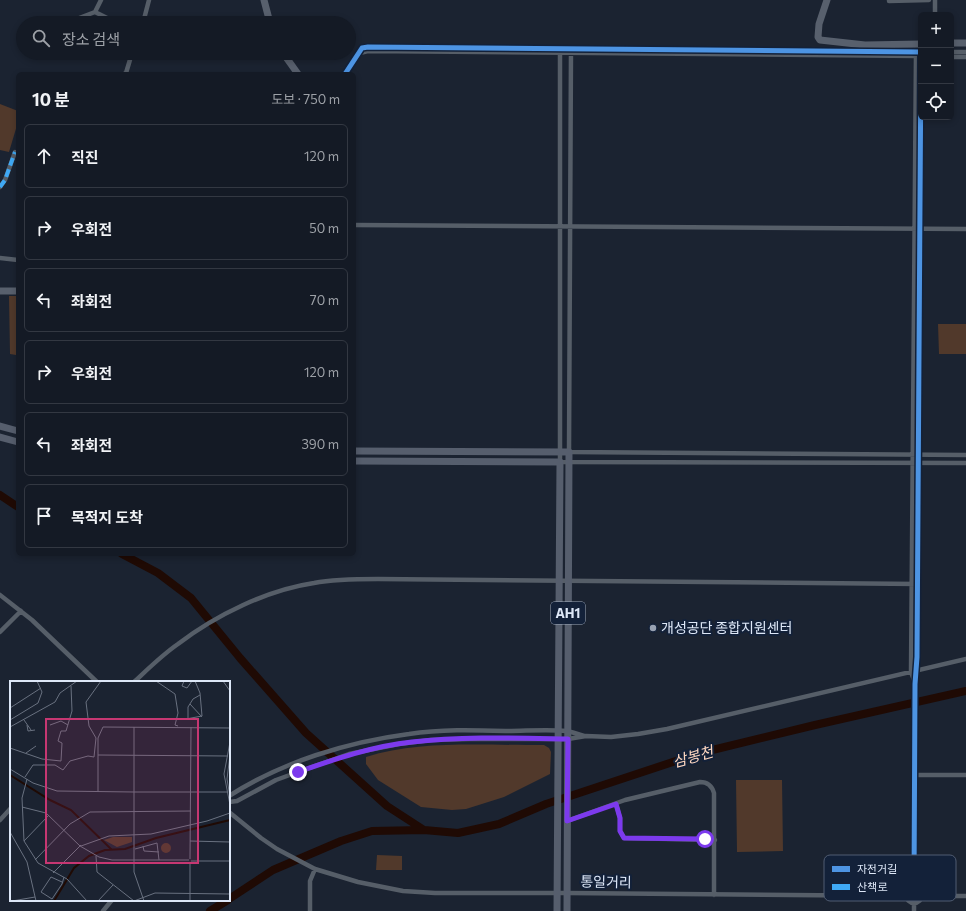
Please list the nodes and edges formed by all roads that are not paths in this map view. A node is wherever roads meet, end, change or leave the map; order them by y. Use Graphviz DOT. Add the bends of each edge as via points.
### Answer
graph roads {
  1 [pos="101,0"];
  2 [pos="149,0"];
  3 [pos="264,0"];
  4 [pos="827,0"];
  5 [pos="889,0"];
  6 [pos="903,0"];
  7 [pos="929,0"];
  8 [pos="935,0"];
  9 [pos="95,12"];
  10 [pos="935,12"];
  11 [pos="84,16"];
  12 [pos="103,16"];
  13 [pos="145,16"];
  14 [pos="268,16"];
  15 [pos="954,43"];
  16 [pos="966,43"];
  17 [pos="918,44"];
  18 [pos="560,51"];
  19 [pos="571,51"];
  20 [pos="954,52"];
  21 [pos="966,52"];
  22 [pos="357,55"];
  23 [pos="917,55"];
  24 [pos="954,57"];
  25 [pos="966,57"];
  26 [pos="129,60"];
  27 [pos="288,60"];
  28 [pos="354,60"];
  29 [pos="126,72"];
  30 [pos="297,72"];
  31 [pos="346,72"];
  32 [pos="15,152"];
  33 [pos="0,188"];
  34 [pos="356,225"];
  35 [pos="570,226"];
  36 [pos="560,227"];
  37 [pos="914,229"];
  38 [pos="920,229"];
  39 [pos="966,229"];
  40 [pos="0,258"];
  41 [pos="16,260"];
  42 [pos="0,291"];
  43 [pos="16,291"];
  44 [pos="0,426"];
  45 [pos="16,430"];
  46 [pos="0,437"];
  47 [pos="16,441"];
  48 [pos="356,451"];
  49 [pos="559,452"];
  50 [pos="569,452"];
  51 [pos="913,454"];
  52 [pos="918,454"];
  53 [pos="966,455"];
  54 [pos="356,461"];
  55 [pos="560,462"];
  56 [pos="569,462"];
  57 [pos="913,462"];
  58 [pos="918,462"];
  59 [pos="966,462"];
  60 [pos="559,580"];
  61 [pos="569,580"];
  62 [pos="912,584"];
  63 [pos="918,584"];
  64 [pos="0,595"];
  65 [pos="21,611"];
  66 [pos="0,632"];
  67 [pos="966,659"];
  68 [pos="917,670"];
  69 [pos="911,672"];
  70 [pos="96,681"];
  71 [pos="135,681"];
  72 [pos="915,684"];
  73 [pos="568,731"];
  74 [pos="558,735"];
  75 [pos="586,736"];
  76 [pos="568,739"];
  77 [pos="915,774"];
  78 [pos="966,775"];
  79 [pos="230,795"];
  80 [pos="230,802"];
  81 [pos="616,804"];
  82 [pos="10,809"];
  83 [pos="230,813"];
  84 [pos="0,820"];
  85 [pos="567,821"];
  86 [pos="715,840"];
  87 [pos="914,855"];
  88 [pos="315,869"];
  89 [pos="556,893"];
  90 [pos="567,893"];
  91 [pos="714,895"];
  92 [pos="824,896"];
  93 [pos="111,901"];
  94 [pos="908,901"];
  95 [pos="921,901"];
  96 [pos="914,904"];
  97 [pos="103,911"];
  98 [pos="310,911"];
  99 [pos="557,911"];
  100 [pos="567,911"];
  101 [pos="914,911"];
  1 -- 9 [label="street"];
  2 -- 13 [label="street"];
  3 -- 14 [label="street"];
  4 -- 17 [label="street" via="819,24 820,40 865,45"];
  5 -- 6 [label="street"];
  6 -- 7 [label="street"];
  8 -- 10 [label="street"];
  9 -- 11 [label="street"];
  9 -- 12 [label="street"];
  15 -- 16 [label="street"];
  18 -- 19 [label="street"];
  18 -- 22 [label="street" via="368,51"];
  18 -- 22 [label="street" via="368,47 362,48"];
  18 -- 36 [label="street"];
  19 -- 23 [label="street"];
  19 -- 35 [label="street"];
  20 -- 21 [label="street"];
  23 -- 37 [label="street"];
  23 -- 38 [label="street"];
  24 -- 25 [label="street"];
  26 -- 29 [label="street"];
  27 -- 30 [label="street"];
  28 -- 31 [label="street"];
  32 -- 33 [label="street"];
  34 -- 36 [label="street"];
  35 -- 36 [label="street"];
  35 -- 37 [label="street"];
  35 -- 50 [label="street"];
  36 -- 49 [label="street"];
  37 -- 38 [label="street"];
  37 -- 51 [label="street"];
  38 -- 39 [label="street"];
  38 -- 52 [label="street"];
  40 -- 41 [label="street"];
  42 -- 43 [label="street"];
  44 -- 45 [label="main road"];
  46 -- 47 [label="main road"];
  48 -- 49 [label="main road"];
  49 -- 50 [label="main road"];
  49 -- 55 [label="street"];
  50 -- 51 [label="street"];
  50 -- 56 [label="main road, AH1"];
  51 -- 52 [label="street"];
  51 -- 57 [label="street"];
  52 -- 53 [label="street"];
  52 -- 58 [label="street"];
  54 -- 55 [label="main road"];
  55 -- 56 [label="street"];
  55 -- 60 [label="main road, AH1"];
  56 -- 57 [label="street"];
  56 -- 61 [label="main road, AH1"];
  57 -- 58 [label="street"];
  57 -- 62 [label="street"];
  58 -- 59 [label="street"];
  58 -- 63 [label="street"];
  60 -- 61 [label="street"];
  60 -- 71 [label="street" via="342,580 278,591 262,596 208,625 178,644"];
  60 -- 74 [label="main road, AH1"];
  61 -- 62 [label="street"];
  61 -- 73 [label="main road, AH1"];
  62 -- 63 [label="street"];
  62 -- 69 [label="street"];
  63 -- 68 [label="street"];
  64 -- 65 [label="street"];
  65 -- 66 [label="street"];
  65 -- 70 [label="street"];
  67 -- 68 [label="street"];
  68 -- 69 [label="street"];
  68 -- 72 [label="street"];
  69 -- 72 [label="street"];
  69 -- 75 [label="street" via="666,729 638,734"];
  72 -- 77 [label="street"];
  73 -- 74 [label="street"];
  73 -- 75 [label="street"];
  73 -- 76 [label="main road, AH1"];
  74 -- 76 [label="street"];
  74 -- 79 [label="street" via="468,730 396,736 341,747 273,772"];
  74 -- 80 [label="street" via="431,740 399,744 329,761 276,780 237,801"];
  74 -- 89 [label="main road, AH1"];
  75 -- 76 [label="street"];
  76 -- 85 [label="main road, AH1"];
  77 -- 78 [label="street"];
  77 -- 87 [label="street"];
  81 -- 85 [label="street"];
  81 -- 86 [label="street" via="620,831 624,838"];
  81 -- 86 [label="street" via="646,794 700,782 707,783 714,793"];
  82 -- 84 [label="street"];
  83 -- 88 [label="street, 통일거리" via="277,849"];
  85 -- 90 [label="main road, AH1"];
  86 -- 91 [label="street"];
  88 -- 89 [label="street, 통일거리" via="358,882 421,893"];
  88 -- 98 [label="street" via="310,881"];
  89 -- 90 [label="street, 통일거리"];
  89 -- 99 [label="main road, AH1"];
  90 -- 91 [label="street, 통일거리"];
  90 -- 100 [label="main road, AH1"];
  91 -- 92 [label="street, 통일거리"];
  93 -- 97 [label="street"];
  94 -- 96 [label="street"];
  95 -- 96 [label="street"];
  96 -- 101 [label="street"];
}
